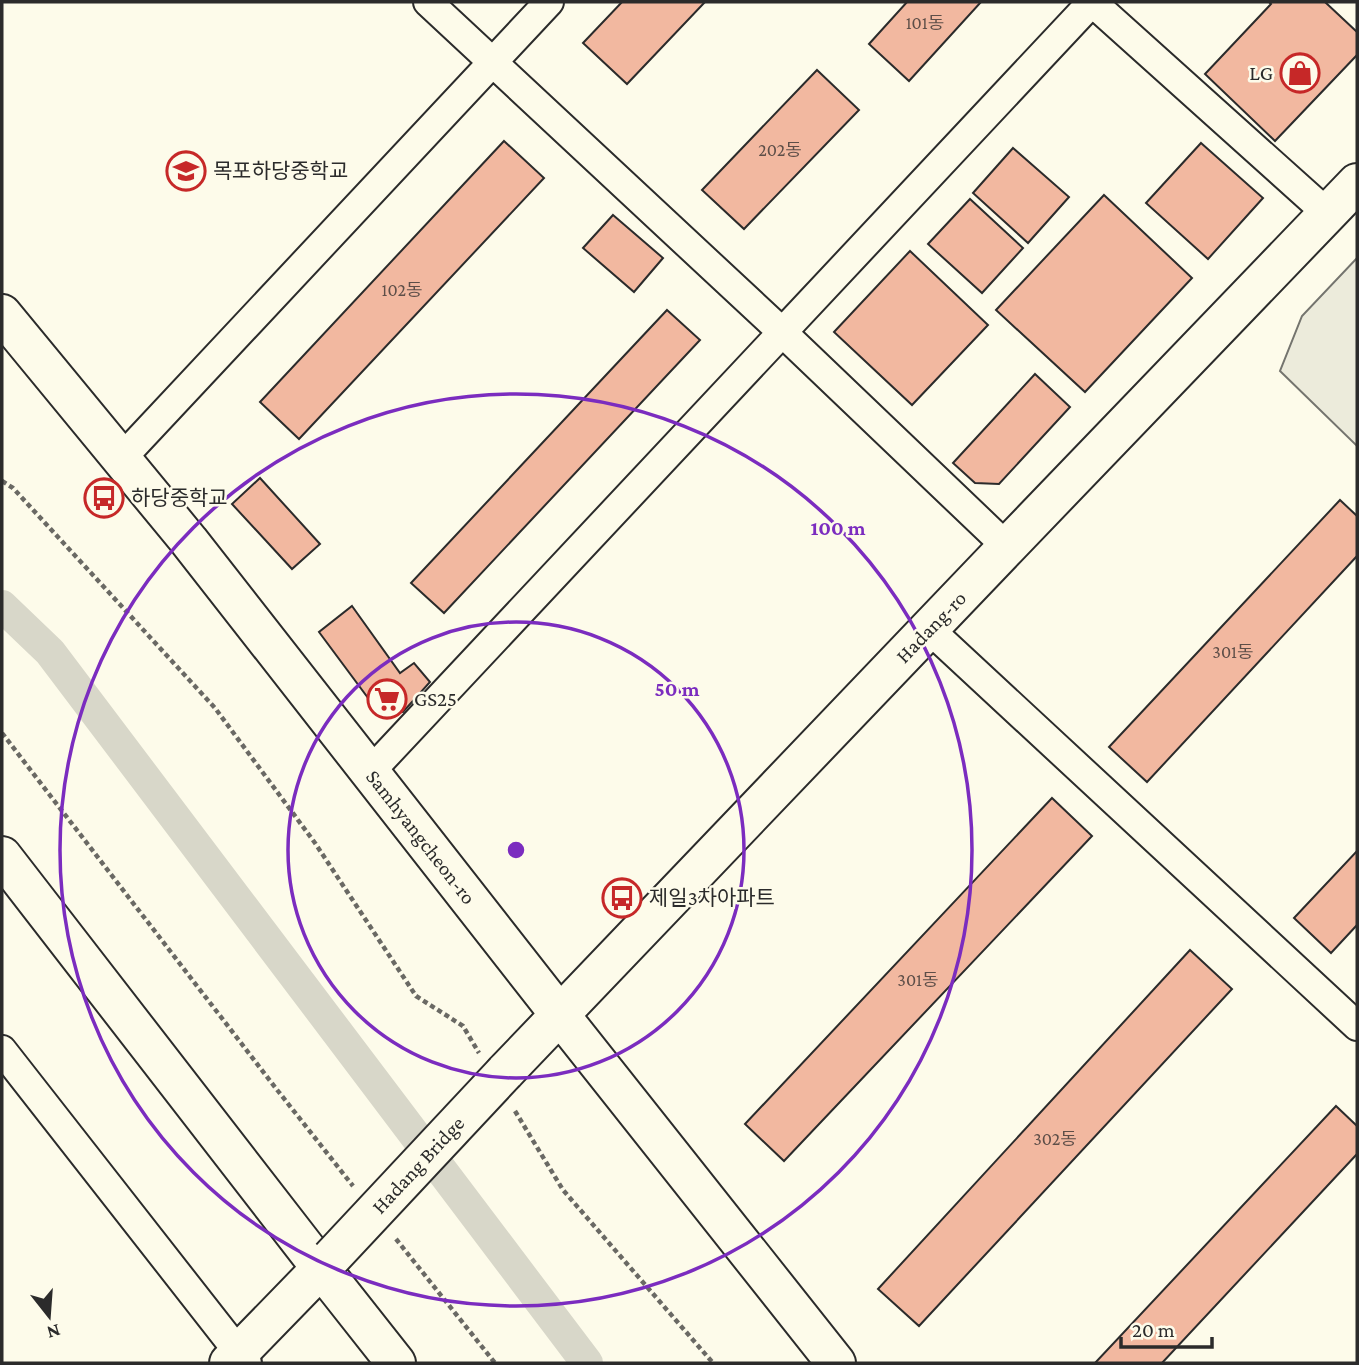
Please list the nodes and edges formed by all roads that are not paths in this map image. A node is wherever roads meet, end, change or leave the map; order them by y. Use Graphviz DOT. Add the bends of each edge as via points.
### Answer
graph roads {
  1 [pos="428,2"];
  2 [pos="549,2"];
  3 [pos="1092,2"];
  4 [pos="492,62"];
  5 [pos="1357,183"];
  6 [pos="1328,214"];
  7 [pos="2,315"];
  8 [pos="782,332"];
  9 [pos="121,459"];
  10 [pos="1007,547"];
  11 [pos="929,629"];
  12 [pos="370,772"];
  13 [pos="2,856"];
  14 [pos="560,1015"];
  15 [pos="1357,1026"];
  16 [pos="2,1051"];
  17 [pos="501,1080"];
  18 [pos="326,1263"];
  19 [pos="238,1360"];
  20 [pos="396,1363"];
  21 [pos="836,1363"];
  1 -- 4 [label="street"];
  2 -- 4 [label="street"];
  3 -- 6 [label="street"];
  3 -- 8 [label="street"];
  4 -- 8 [label="street"];
  4 -- 9 [label="street"];
  5 -- 6 [label="street, Hadang-ro"];
  6 -- 10 [label="street, Hadang-ro"];
  7 -- 9 [label="street, Samhyangcheon-ro"];
  8 -- 10 [label="street"];
  8 -- 12 [label="street"];
  9 -- 12 [label="street, Samhyangcheon-ro"];
  10 -- 11 [label="street, Hadang-ro"];
  11 -- 14 [label="street, Hadang-ro"];
  11 -- 15 [label="street"];
  12 -- 14 [label="street, Samhyangcheon-ro"];
  13 -- 18 [label="street"];
  14 -- 17 [label="street, Hadang-ro"];
  14 -- 21 [label="street, Samhyangcheon-ro"];
  16 -- 19 [label="street"];
  17 -- 18 [label="street, Hadang Bridge, bridge"];
  18 -- 19 [label="street"];
  18 -- 20 [label="street"];
}
